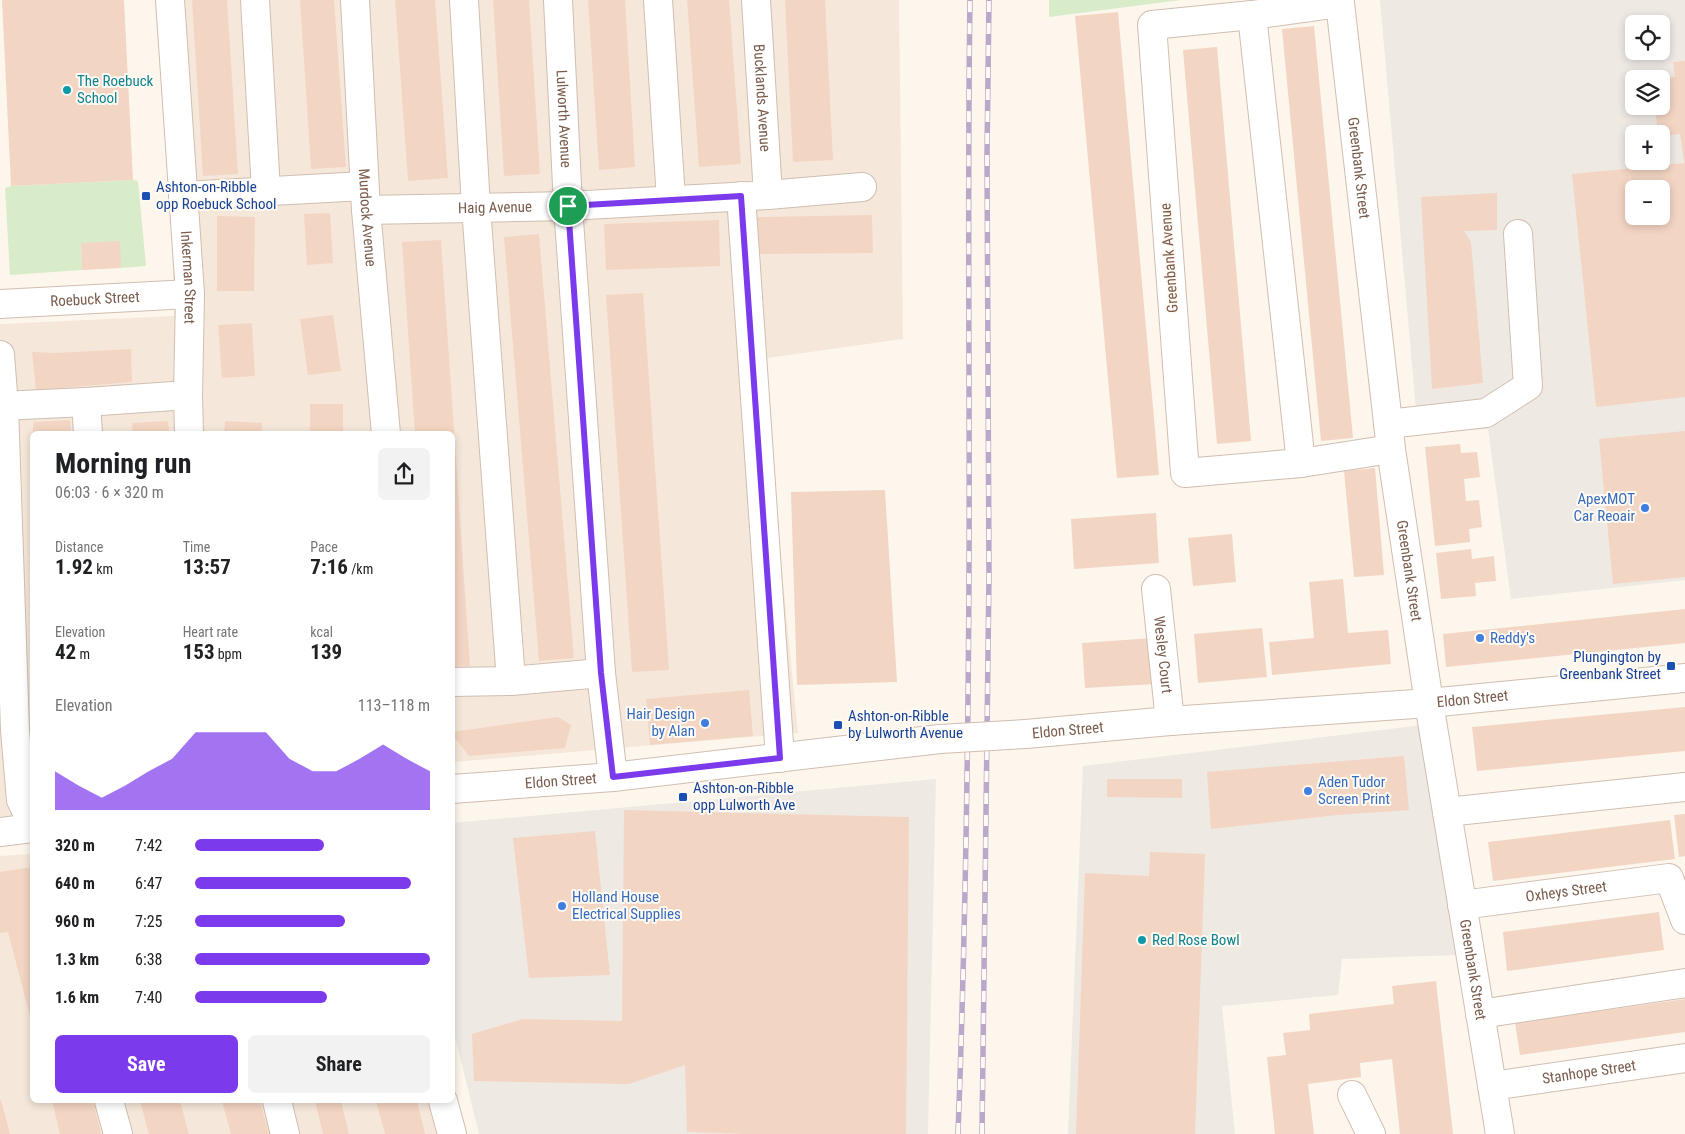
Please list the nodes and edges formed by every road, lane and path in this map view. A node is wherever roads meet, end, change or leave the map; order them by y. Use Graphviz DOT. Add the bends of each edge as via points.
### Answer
graph roads {
  1 [pos="170,0"];
  2 [pos="255,0"];
  3 [pos="355,0"];
  4 [pos="464,0"];
  5 [pos="558,0"];
  6 [pos="658,0"];
  7 [pos="756,0"];
  8 [pos="1340,3"];
  9 [pos="1252,15"];
  10 [pos="862,187"];
  11 [pos="266,191"];
  12 [pos="754,195"];
  13 [pos="183,196"];
  14 [pos="365,198"];
  15 [pos="671,199"];
  16 [pos="476,206"];
  17 [pos="568,206"];
  18 [pos="1518,234"];
  19 [pos="190,294"];
  20 [pos="0,304"];
  21 [pos="0,355"];
  22 [pos="188,395"];
  23 [pos="86,402"];
  24 [pos="2,406"];
  25 [pos="88,431"];
  26 [pos="189,431"];
  27 [pos="386,431"];
  28 [pos="1390,436"];
  29 [pos="1301,463"];
  30 [pos="1156,589"];
  31 [pos="601,673"];
  32 [pos="1685,678"];
  33 [pos="511,681"];
  34 [pos="455,682"];
  35 [pos="1429,703"];
  36 [pos="1170,721"];
  37 [pos="16,730"];
  38 [pos="780,758"];
  39 [pos="613,777"];
  40 [pos="1685,788"];
  41 [pos="455,789"];
  42 [pos="1447,812"];
  43 [pos="30,818"];
  44 [pos="30,828"];
  45 [pos="0,832"];
  46 [pos="1462,905"];
  47 [pos="1685,920"];
  48 [pos="1685,983"];
  49 [pos="1480,1014"];
  50 [pos="1685,1058"];
  51 [pos="1492,1086"];
  52 [pos="1352,1095"];
  53 [pos="110,1103"];
  54 [pos="277,1103"];
  55 [pos="444,1103"];
  56 [pos="118,1134"];
  57 [pos="285,1134"];
  58 [pos="452,1134"];
  59 [pos="1371,1134"];
  60 [pos="1500,1134"];
  1 -- 13 [label="street, Inkerman Street"];
  2 -- 11 [label="street"];
  3 -- 14 [label="street, Murdock Avenue"];
  4 -- 16 [label="street"];
  5 -- 17 [label="street, Lulworth Avenue"];
  6 -- 15 [label="street"];
  7 -- 12 [label="street, Bucklands Avenue"];
  8 -- 9 [label="street, Greenbank Avenue"];
  8 -- 28 [label="street, Greenbank Street"];
  9 -- 29 [label="street"];
  9 -- 29 [label="street, Greenbank Avenue" via="1152,25 1184,472"];
  10 -- 12 [label="street, Haig Avenue"];
  11 -- 13 [label="street, Haig Avenue"];
  11 -- 14 [label="street, Haig Avenue"];
  12 -- 15 [label="street, Haig Avenue"];
  12 -- 38 [label="street, Bucklands Avenue"];
  13 -- 19 [label="street, Inkerman Street"];
  14 -- 16 [label="street, Haig Avenue"];
  14 -- 27 [label="street, Murdock Avenue"];
  15 -- 17 [label="street, Haig Avenue"];
  16 -- 17 [label="street, Haig Avenue"];
  16 -- 33 [label="street"];
  17 -- 31 [label="street, Lulworth Avenue"];
  18 -- 28 [label="street, Greenbank Avenue" via="1528,386 1486,413"];
  19 -- 20 [label="street, Roebuck Street"];
  19 -- 22 [label="street, Inkerman Street"];
  21 -- 24 [label="street"];
  22 -- 23 [label="street"];
  22 -- 26 [label="street, Inkerman Street"];
  23 -- 24 [label="street"];
  23 -- 25 [label="street"];
  24 -- 37 [label="street"];
  28 -- 29 [label="street, Greenbank Avenue"];
  28 -- 35 [label="street, Greenbank Street"];
  30 -- 36 [label="street, Wesley Court"];
  31 -- 33 [label="street"];
  31 -- 39 [label="street, Lulworth Avenue"];
  32 -- 35 [label="street, Eldon Street"];
  33 -- 34 [label="street"];
  35 -- 36 [label="street, Eldon Street"];
  35 -- 42 [label="street, Greenbank Street"];
  36 -- 38 [label="street, Eldon Street, bridge" via="940,739"];
  37 -- 43 [label="street" via="22,800"];
  38 -- 39 [label="street, Eldon Street"];
  39 -- 41 [label="street, Eldon Street"];
  40 -- 42 [label="street"];
  42 -- 46 [label="street, Greenbank Street"];
  44 -- 45 [label="street"];
  46 -- 47 [label="street, Oxheys Street" via="1669,878"];
  46 -- 49 [label="street, Greenbank Street"];
  48 -- 49 [label="street"];
  49 -- 51 [label="street, Greenbank Street"];
  50 -- 51 [label="street, Stanhope Street"];
  51 -- 60 [label="street, Greenbank Street"];
  52 -- 59 [label="street"];
  53 -- 56 [label="street"];
  54 -- 57 [label="street"];
  55 -- 58 [label="street"];
}
